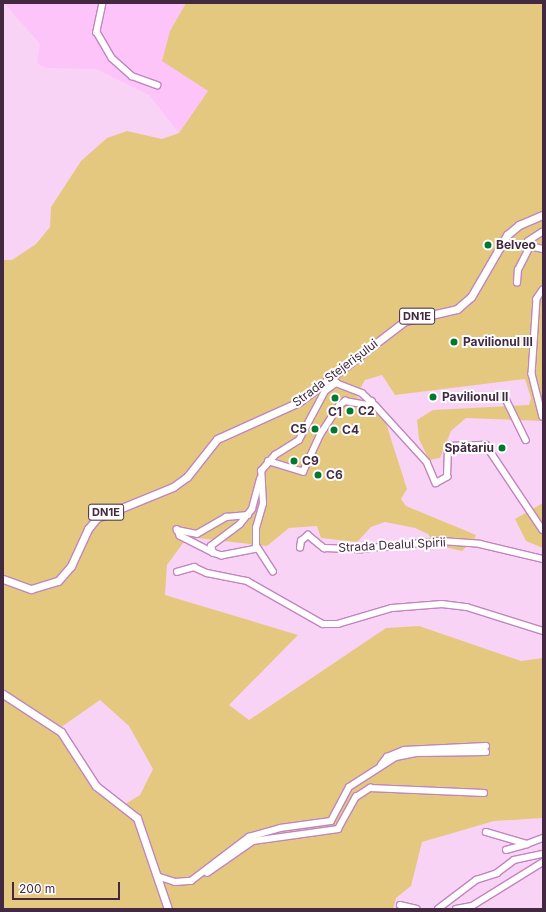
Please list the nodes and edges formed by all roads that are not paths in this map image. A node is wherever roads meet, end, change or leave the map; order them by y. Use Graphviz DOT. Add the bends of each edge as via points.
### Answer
graph roads {
  1 [pos="103,3"];
  2 [pos="157,84"];
  3 [pos="543,215"];
  4 [pos="543,232"];
  5 [pos="530,246"];
  6 [pos="543,249"];
  7 [pos="517,283"];
  8 [pos="543,290"];
  9 [pos="340,370"];
  10 [pos="332,376"];
  11 [pos="336,383"];
  12 [pos="504,395"];
  13 [pos="372,401"];
  14 [pos="543,418"];
  15 [pos="526,440"];
  16 [pos="268,461"];
  17 [pos="261,477"];
  18 [pos="248,515"];
  19 [pos="543,530"];
  20 [pos="300,548"];
  21 [pos="257,549"];
  22 [pos="213,553"];
  23 [pos="543,559"];
  24 [pos="177,572"];
  25 [pos="273,572"];
  26 [pos="3,579"];
  27 [pos="543,631"];
  28 [pos="3,694"];
  29 [pos="381,765"];
  30 [pos="484,793"];
  31 [pos="486,832"];
  32 [pos="543,838"];
  33 [pos="527,844"];
  34 [pos="506,850"];
  35 [pos="543,854"];
  36 [pos="543,862"];
  37 [pos="205,873"];
  38 [pos="157,876"];
  39 [pos="400,905"];
  40 [pos="168,909"];
  41 [pos="417,909"];
  42 [pos="438,909"];
  43 [pos="456,909"];
  1 -- 2 [label="street" via="97,32 112,58 132,76"];
  3 -- 9 [label="main road, Strada Stejerișului / DN1E" via="518,225 507,235 471,297 457,309 406,321"];
  4 -- 5 [label="street" via="530,238"];
  5 -- 6 [label="street"];
  5 -- 7 [label="street" via="518,270"];
  8 -- 14 [label="street" via="536,305 536,353 532,374"];
  9 -- 10 [label="main road, Strada Stejerișului / DN1E"];
  9 -- 11 [label="street"];
  10 -- 11 [label="street"];
  10 -- 26 [label="main road, Strada Stejerișului / DN1E" via="288,408 217,439 187,477 173,487 97,518 88,529 68,571 54,584 26,588"];
  11 -- 13 [label="street" via="358,391"];
  11 -- 16 [label="street" via="325,391 299,440"];
  12 -- 15 [label="street"];
  13 -- 16 [label="street" via="367,405 345,401 339,406 320,435 303,472"];
  13 -- 19 [label="street" via="427,462 436,483 447,477 448,446 486,446"];
  16 -- 17 [label="street"];
  17 -- 18 [label="street" via="256,504"];
  17 -- 21 [label="street" via="263,504 256,528"];
  18 -- 22 [label="street" via="211,546"];
  18 -- 22 [label="street" via="226,516 197,534 177,530 180,536"];
  20 -- 23 [label="street, Strada Dealul Spirii" via="301,541 308,535 321,546 330,548 441,541 480,544"];
  21 -- 22 [label="street" via="231,556"];
  21 -- 25 [label="street"];
  24 -- 27 [label="street" via="194,567 207,573 236,577 317,622 330,625 392,608 442,604 467,607"];
  28 -- 38 [label="main road" via="62,732 96,786 134,815"];
  29 -- 29 [label="street" via="410,754 486,749 408,749 389,755"];
  29 -- 37 [label="street" via="346,791 331,821 280,828 249,837"];
  30 -- 37 [label="street" via="370,788 356,797 338,829 253,841 216,870"];
  31 -- 33 [label="street"];
  32 -- 33 [label="street"];
  33 -- 34 [label="street"];
  35 -- 42 [label="street" via="514,860 497,873 476,880"];
  36 -- 43 [label="street" via="472,906"];
  37 -- 38 [label="street" via="180,883"];
  38 -- 40 [label="main road"];
  39 -- 41 [label="street"];
}
